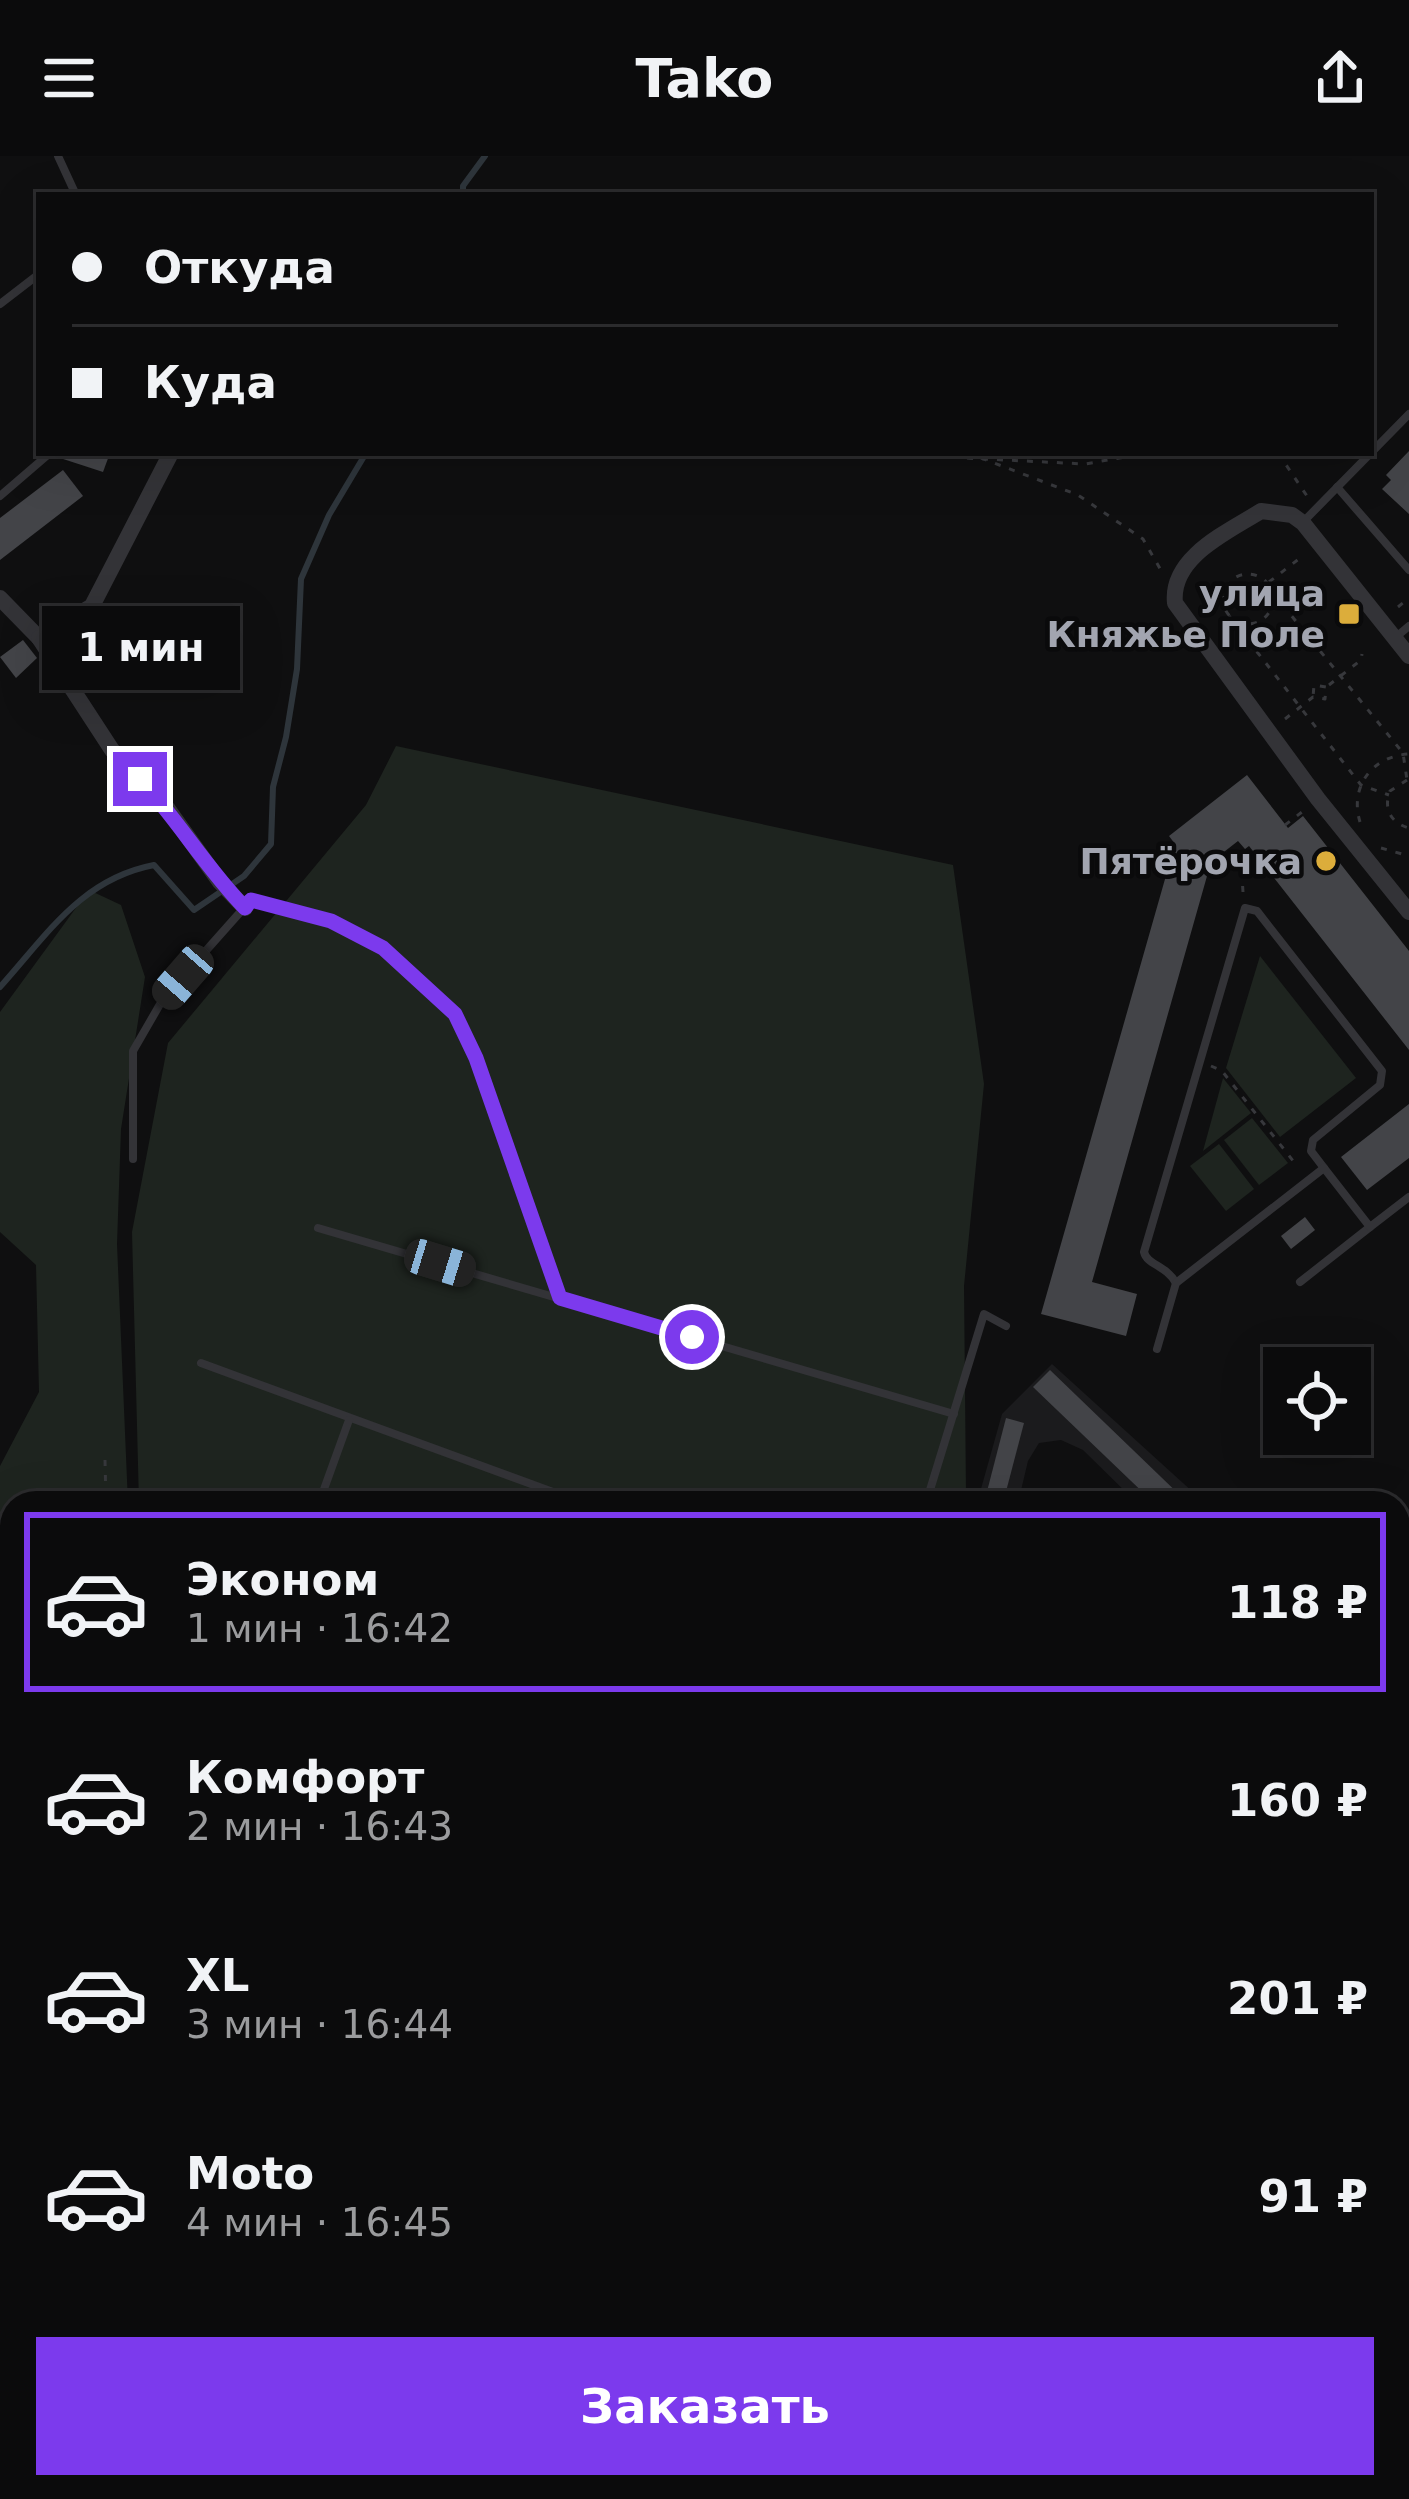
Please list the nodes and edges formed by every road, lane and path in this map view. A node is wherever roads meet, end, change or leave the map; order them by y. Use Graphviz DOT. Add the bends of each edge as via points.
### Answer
graph roads {
  1 [pos="58,156"];
  2 [pos="75,192"];
  3 [pos="36,276"];
  4 [pos="0,304"];
  5 [pos="1409,414"];
  6 [pos="1374,450"];
  7 [pos="47,456"];
  8 [pos="168,456"];
  9 [pos="970,456"];
  10 [pos="1131,456"];
  11 [pos="1280,456"];
  12 [pos="1368,456"];
  13 [pos="981,458"];
  14 [pos="1337,488"];
  15 [pos="0,496"];
  16 [pos="1317,508"];
  17 [pos="1303,523"];
  18 [pos="1319,543"];
  19 [pos="1409,569"];
  20 [pos="1164,574"];
  21 [pos="1268,583"];
  22 [pos="1273,593"];
  23 [pos="0,598"];
  24 [pos="1409,598"];
  25 [pos="1398,607"];
  26 [pos="1229,616"];
  27 [pos="1402,632"];
  28 [pos="38,638"];
  29 [pos="1362,655"];
  30 [pos="1409,656"];
  31 [pos="1340,676"];
  32 [pos="1326,687"];
  33 [pos="1313,697"];
  34 [pos="1300,707"];
  35 [pos="1269,731"];
  36 [pos="1406,753"];
  37 [pos="1408,780"];
  38 [pos="1360,785"];
  39 [pos="1389,795"];
  40 [pos="1318,800"];
  41 [pos="1286,825"];
  42 [pos="1409,828"];
  43 [pos="1363,830"];
  44 [pos="1374,844"];
  45 [pos="1252,851"];
  46 [pos="1409,856"];
  47 [pos="240,903"];
  48 [pos="1245,908"];
  49 [pos="1409,912"];
  50 [pos="1198,1061"];
  51 [pos="133,1159"];
  52 [pos="1324,1168"];
  53 [pos="1308,1180"];
  54 [pos="1409,1197"];
  55 [pos="1370,1227"];
  56 [pos="318,1228"];
  57 [pos="1300,1282"];
  58 [pos="1176,1283"];
  59 [pos="560,1298"];
  60 [pos="1006,1326"];
  61 [pos="1157,1349"];
  62 [pos="201,1364"];
  63 [pos="954,1414"];
  64 [pos="349,1420"];
  65 [pos="105,1460"];
  66 [pos="106,1491"];
  67 [pos="323,1491"];
  68 [pos="549,1491"];
  69 [pos="930,1491"];
  1 -- 2 [label="lane"];
  3 -- 4 [label="lane"];
  5 -- 6 [label="lane"];
  7 -- 15 [label="lane"];
  8 -- 28 [label="street" via="92,606"];
  9 -- 13 [label="path"];
  10 -- 13 [label="path" via="1085,464"];
  11 -- 16 [label="path"];
  12 -- 14 [label="lane"];
  13 -- 20 [label="path" via="1078,494 1143,539"];
  14 -- 16 [label="lane"];
  14 -- 19 [label="lane"];
  16 -- 17 [label="lane"];
  17 -- 18 [label="street"];
  17 -- 35 [label="street" via="1261,511 1187,562 1174,588 1175,603"];
  18 -- 21 [label="path"];
  18 -- 27 [label="street"];
  21 -- 22 [label="path"];
  21 -- 26 [label="path" via="1249,573 1233,578 1223,600"];
  22 -- 26 [label="path" via="1260,621"];
  22 -- 31 [label="path"];
  23 -- 28 [label="street"];
  24 -- 25 [label="path"];
  26 -- 34 [label="path"];
  27 -- 30 [label="street"];
  28 -- 47 [label="street" via="112,750"];
  29 -- 31 [label="path"];
  31 -- 32 [label="path"];
  31 -- 36 [label="path"];
  32 -- 33 [label="path" via="1325,699"];
  32 -- 33 [label="path" via="1314,685"];
  33 -- 34 [label="path"];
  34 -- 35 [label="path"];
  34 -- 38 [label="path"];
  35 -- 40 [label="street"];
  36 -- 37 [label="path"];
  36 -- 38 [label="path" via="1373,766"];
  37 -- 39 [label="path"];
  38 -- 39 [label="path"];
  38 -- 43 [label="path"];
  39 -- 42 [label="path" via="1389,815"];
  40 -- 41 [label="path"];
  40 -- 49 [label="street"];
  44 -- 46 [label="path"];
  45 -- 48 [label="path" via="1241,865"];
  47 -- 51 [label="lane" via="133,1051"];
  47 -- 59 [label="lane" via="331,921 383,948 455,1014"];
  48 -- 50 [label="lane"];
  48 -- 52 [label="lane" via="1257,911 1382,1071 1380,1085 1312,1140"];
  50 -- 53 [label="path" via="1222,1071"];
  50 -- 58 [label="lane" via="1144,1252"];
  52 -- 53 [label="lane"];
  52 -- 55 [label="lane"];
  53 -- 58 [label="lane"];
  54 -- 55 [label="lane"];
  55 -- 57 [label="lane"];
  56 -- 59 [label="lane"];
  58 -- 61 [label="lane"];
  59 -- 63 [label="lane"];
  60 -- 63 [label="lane" via="984,1314"];
  62 -- 64 [label="lane"];
  63 -- 69 [label="lane"];
  64 -- 67 [label="lane"];
  64 -- 68 [label="lane"];
  65 -- 66 [label="path"];
}
